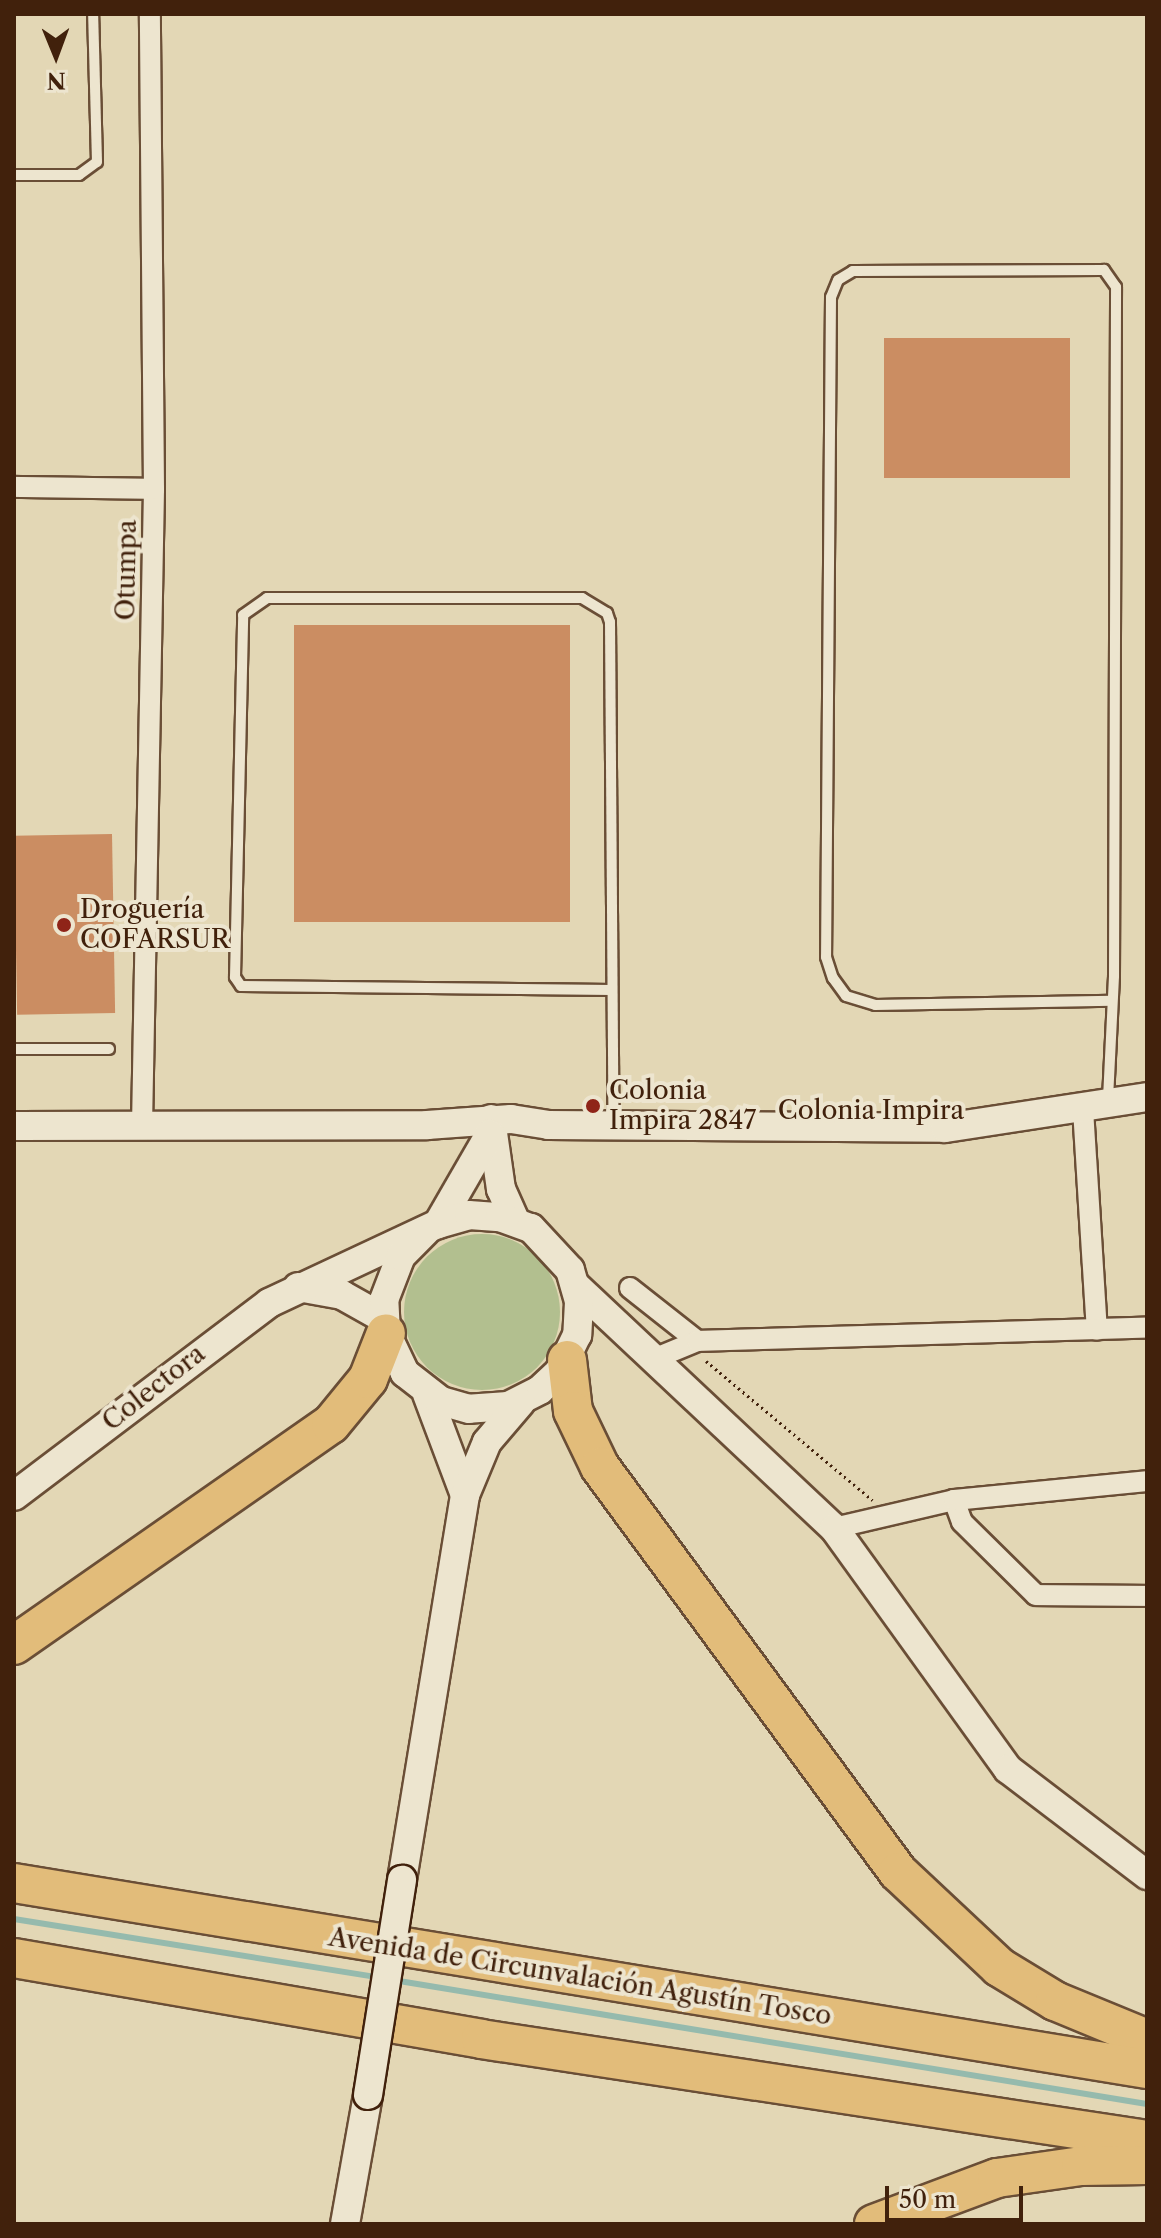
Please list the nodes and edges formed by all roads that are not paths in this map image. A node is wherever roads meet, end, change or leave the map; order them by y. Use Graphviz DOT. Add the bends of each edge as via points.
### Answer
graph roads {
  1 [pos="93,14"];
  2 [pos="150,14"];
  3 [pos="14,175"];
  4 [pos="14,487"];
  5 [pos="154,489"];
  6 [pos="612,990"];
  7 [pos="1112,1001"];
  8 [pos="14,1049"];
  9 [pos="109,1049"];
  10 [pos="1147,1097"];
  11 [pos="1095,1106"];
  12 [pos="613,1107"];
  13 [pos="1041,1115"];
  14 [pos="497,1124"];
  15 [pos="14,1126"];
  16 [pos="142,1126"];
  17 [pos="515,1220"];
  18 [pos="432,1228"];
  19 [pos="576,1286"];
  20 [pos="297,1287"];
  21 [pos="630,1288"];
  22 [pos="384,1326"];
  23 [pos="1147,1328"];
  24 [pos="1097,1330"];
  25 [pos="697,1341"];
  26 [pos="656,1358"];
  27 [pos="567,1360"];
  28 [pos="427,1394"];
  29 [pos="521,1401"];
  30 [pos="1147,1481"];
  31 [pos="465,1495"];
  32 [pos="14,1496"];
  33 [pos="954,1500"];
  34 [pos="834,1528"];
  35 [pos="1147,1596"];
  36 [pos="14,1645"];
  37 [pos="1147,1875"];
  38 [pos="14,1883"];
  39 [pos="14,1958"];
  40 [pos="1147,2039"];
  41 [pos="1147,2069"];
  42 [pos="1147,2140"];
  43 [pos="1147,2165"];
  44 [pos="345,2224"];
  45 [pos="874,2224"];
  1 -- 3 [label="lane" via="97,162 79,175"];
  2 -- 5 [label="street, Otumpa"];
  4 -- 5 [label="street"];
  5 -- 16 [label="street, Otumpa"];
  6 -- 6 [label="lane" via="607,613 582,598 267,598 243,615 235,962 241,986"];
  6 -- 12 [label="lane"];
  7 -- 7 [label="lane" via="1112,276 1104,270 853,271 838,280 831,297 826,957 833,978 846,996 875,1005"];
  7 -- 11 [label="lane"];
  8 -- 9 [label="lane"];
  10 -- 11 [label="main road, Colonia Impira"];
  11 -- 13 [label="main road, Colonia Impira"];
  11 -- 24 [label="street"];
  12 -- 13 [label="main road, Colonia Impira"];
  12 -- 14 [label="main road, Colonia Impira" via="549,1109"];
  13 -- 14 [label="main road, Colonia Impira" via="945,1128"];
  14 -- 16 [label="main road, Colonia Impira" via="454,1119 427,1125"];
  14 -- 17 [label="main road"];
  14 -- 18 [label="main road"];
  15 -- 16 [label="main road, Colonia Impira"];
  17 -- 18 [label="main road" via="469,1215"];
  17 -- 19 [label="main road" via="552,1244"];
  18 -- 20 [label="main road, Colectora"];
  18 -- 22 [label="main road" via="393,1271"];
  19 -- 26 [label="main road"];
  19 -- 27 [label="main road" via="579,1320"];
  20 -- 22 [label="main road" via="342,1295"];
  20 -- 32 [label="main road, Colectora" via="222,1334"];
  21 -- 25 [label="street"];
  22 -- 28 [label="main road" via="397,1362"];
  22 -- 36 [label="highway" via="368,1379 331,1424"];
  23 -- 24 [label="street"];
  24 -- 25 [label="street"];
  25 -- 26 [label="street"];
  26 -- 34 [label="main road"];
  27 -- 29 [label="main road"];
  27 -- 40 [label="highway" via="573,1411 600,1467 898,1872 999,1967 1055,2001"];
  28 -- 29 [label="main road" via="469,1409"];
  28 -- 31 [label="main road"];
  29 -- 31 [label="main road" via="487,1442"];
  30 -- 33 [label="street"];
  31 -- 44 [label="main road, bridge"];
  33 -- 34 [label="street"];
  33 -- 35 [label="street" via="962,1522 1036,1595"];
  34 -- 37 [label="main road" via="1008,1769"];
  38 -- 41 [label="highway, Avenida de Circunvalación Agustín Tosco"];
  39 -- 42 [label="highway" via="481,2039"];
  43 -- 45 [label="highway" via="1081,2166 997,2178"];
}
